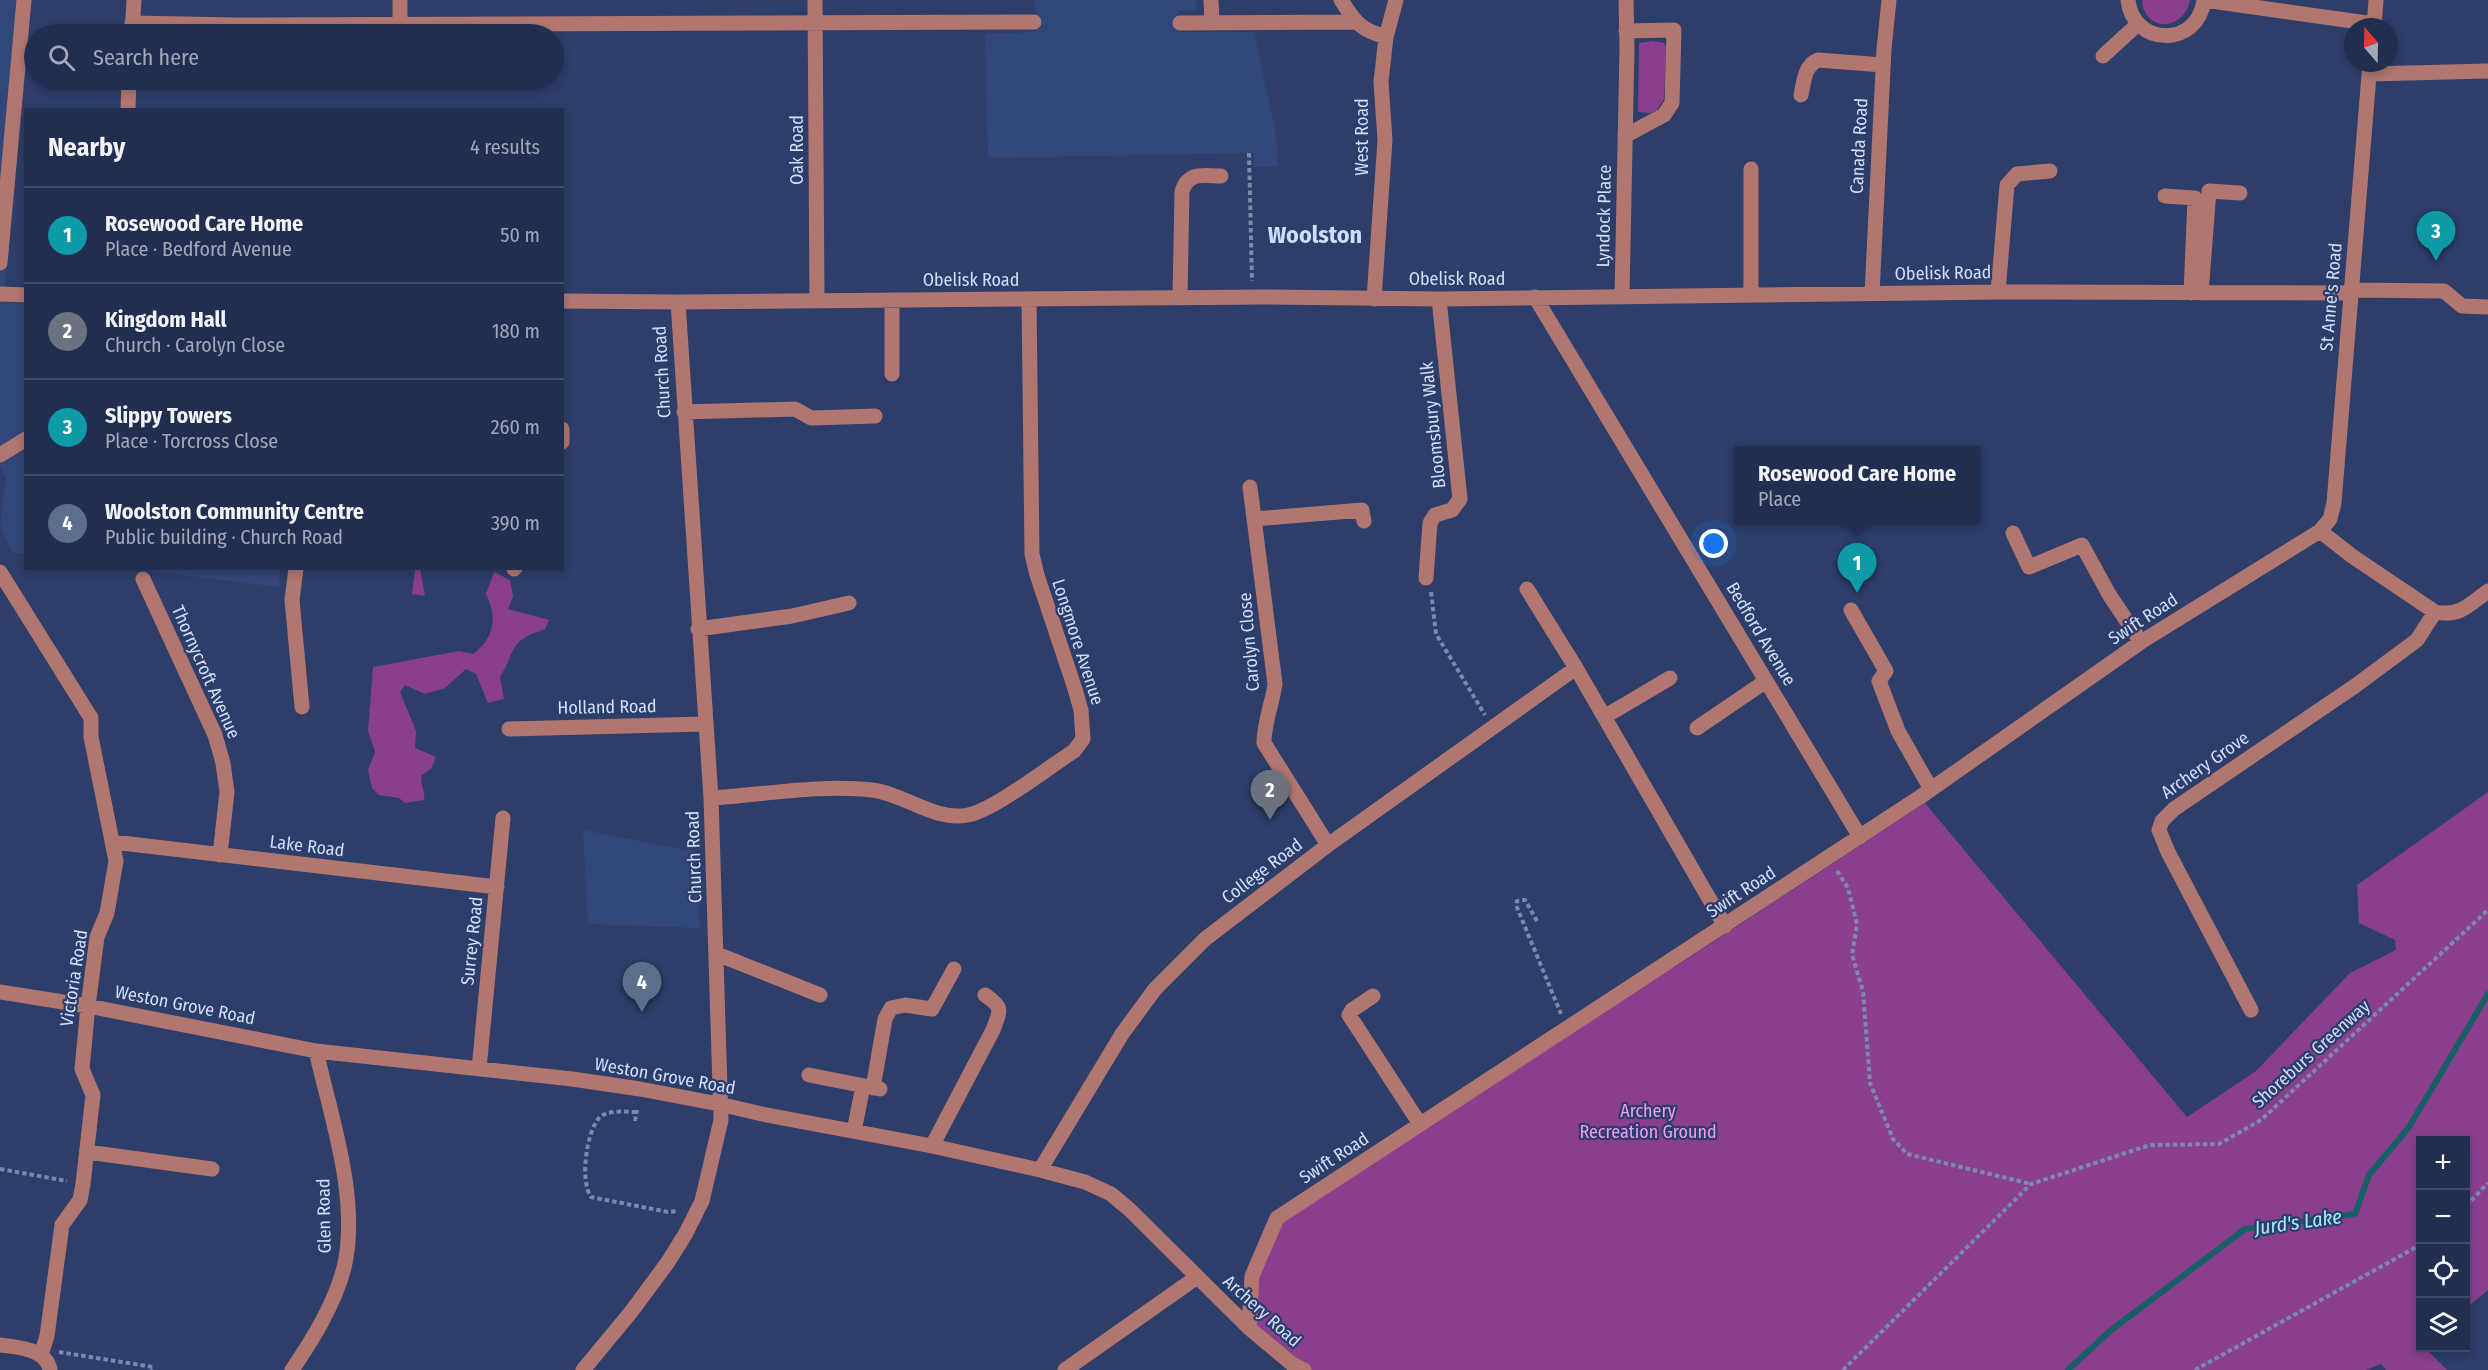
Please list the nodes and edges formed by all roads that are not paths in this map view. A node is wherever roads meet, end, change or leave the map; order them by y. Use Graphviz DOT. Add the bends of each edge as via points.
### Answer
graph roads {
  1 [pos="24,0"];
  2 [pos="134,0"];
  3 [pos="400,0"];
  4 [pos="815,0"];
  5 [pos="1210,0"];
  6 [pos="1341,0"];
  7 [pos="1396,0"];
  8 [pos="1626,0"];
  9 [pos="1889,0"];
  10 [pos="2128,0"];
  11 [pos="2204,0"];
  12 [pos="2376,0"];
  13 [pos="2375,18"];
  14 [pos="2344,21"];
  15 [pos="1034,22"];
  16 [pos="1212,22"];
  17 [pos="1355,22"];
  18 [pos="816,23"];
  19 [pos="1180,23"];
  20 [pos="132,24"];
  21 [pos="399,24"];
  22 [pos="2138,24"];
  23 [pos="1626,31"];
  24 [pos="1386,37"];
  25 [pos="2103,56"];
  26 [pos="1883,65"];
  27 [pos="2398,69"];
  28 [pos="2488,71"];
  29 [pos="2370,72"];
  30 [pos="129,90"];
  31 [pos="1802,95"];
  32 [pos="128,108"];
  33 [pos="1625,136"];
  34 [pos="1751,169"];
  35 [pos="2050,171"];
  36 [pos="1221,176"];
  37 [pos="2240,193"];
  38 [pos="2164,196"];
  39 [pos="0,263"];
  40 [pos="1998,292"];
  41 [pos="2351,292"];
  42 [pos="2196,293"];
  43 [pos="0,294"];
  44 [pos="1751,294"];
  45 [pos="1872,294"];
  46 [pos="24,295"];
  47 [pos="1622,296"];
  48 [pos="1535,297"];
  49 [pos="1180,298"];
  50 [pos="1029,299"];
  51 [pos="1374,299"];
  52 [pos="1438,299"];
  53 [pos="817,300"];
  54 [pos="892,300"];
  55 [pos="564,301"];
  56 [pos="678,303"];
  57 [pos="2488,307"];
  58 [pos="892,374"];
  59 [pos="684,412"];
  60 [pos="875,416"];
  61 [pos="24,440"];
  62 [pos="0,455"];
  63 [pos="1250,487"];
  64 [pos="1362,509"];
  65 [pos="1254,519"];
  66 [pos="2320,531"];
  67 [pos="2013,533"];
  68 [pos="296,570"];
  69 [pos="0,572"];
  70 [pos="1426,578"];
  71 [pos="143,579"];
  72 [pos="1527,589"];
  73 [pos="2488,591"];
  74 [pos="849,603"];
  75 [pos="1851,610"];
  76 [pos="2435,612"];
  77 [pos="699,628"];
  78 [pos="2141,642"];
  79 [pos="1576,668"];
  80 [pos="1670,678"];
  81 [pos="1766,681"];
  82 [pos="303,707"];
  83 [pos="1604,717"];
  84 [pos="705,724"];
  85 [pos="1697,728"];
  86 [pos="509,729"];
  87 [pos="1931,789"];
  88 [pos="711,798"];
  89 [pos="503,818"];
  90 [pos="1860,837"];
  91 [pos="113,842"];
  92 [pos="1328,845"];
  93 [pos="220,855"];
  94 [pos="497,887"];
  95 [pos="1725,926"];
  96 [pos="717,954"];
  97 [pos="954,969"];
  98 [pos="0,992"];
  99 [pos="820,995"];
  100 [pos="986,995"];
  101 [pos="1373,996"];
  102 [pos="88,1006"];
  103 [pos="2251,1010"];
  104 [pos="316,1051"];
  105 [pos="479,1069"];
  106 [pos="809,1075"];
  107 [pos="872,1088"];
  108 [pos="719,1104"];
  109 [pos="1420,1124"];
  110 [pos="854,1131"];
  111 [pos="932,1146"];
  112 [pos="87,1152"];
  113 [pos="212,1169"];
  114 [pos="1040,1170"];
  115 [pos="1197,1277"];
  116 [pos="1249,1328"];
  117 [pos="0,1345"];
  118 [pos="42,1352"];
  119 [pos="50,1370"];
  120 [pos="292,1370"];
  121 [pos="583,1370"];
  122 [pos="1065,1370"];
  123 [pos="1304,1370"];
  1 -- 39 [label="street"];
  2 -- 20 [label="street"];
  3 -- 21 [label="street"];
  4 -- 18 [label="street, Oak Road"];
  5 -- 16 [label="street"];
  6 -- 17 [label="street"];
  7 -- 24 [label="street, West Road"];
  8 -- 23 [label="street, Lyndock Place"];
  9 -- 26 [label="street, Canada Road"];
  10 -- 22 [label="street"];
  11 -- 14 [label="street"];
  11 -- 22 [label="street" via="2198,20 2179,34 2155,35"];
  12 -- 13 [label="street"];
  15 -- 18 [label="street"];
  16 -- 17 [label="street"];
  16 -- 19 [label="street"];
  17 -- 24 [label="street" via="1368,32"];
  18 -- 21 [label="street"];
  18 -- 53 [label="street, Oak Road"];
  22 -- 25 [label="street"];
  23 -- 33 [label="street, Lyndock Place"];
  23 -- 33 [label="street" via="1674,30 1672,103 1664,115"];
  24 -- 51 [label="street, West Road" via="1381,82 1385,140"];
  26 -- 31 [label="street" via="1818,60 1808,69"];
  26 -- 45 [label="street, Canada Road"];
  27 -- 28 [label="street"];
  29 -- 41 [label="street, St Anne's Road"];
  30 -- 32 [label="street"];
  33 -- 47 [label="street, Lyndock Place"];
  34 -- 44 [label="street"];
  35 -- 40 [label="street" via="2017,174 2007,185"];
  36 -- 49 [label="street" via="1193,176 1185,181"];
  37 -- 42 [label="street" via="2209,191"];
  38 -- 42 [label="street" via="2195,198"];
  40 -- 42 [label="street, Obelisk Road"];
  40 -- 45 [label="street, Obelisk Road"];
  41 -- 42 [label="street, Obelisk Road"];
  41 -- 57 [label="street, Obelisk Road" via="2444,291 2462,306"];
  41 -- 66 [label="street, St Anne's Road" via="2334,503 2330,519"];
  43 -- 46 [label="street"];
  44 -- 45 [label="street, Obelisk Road"];
  44 -- 47 [label="street, Obelisk Road"];
  47 -- 48 [label="street, Obelisk Road"];
  48 -- 52 [label="street, Obelisk Road"];
  48 -- 81 [label="street, Bedford Avenue"];
  49 -- 50 [label="street, Obelisk Road"];
  49 -- 51 [label="street, Obelisk Road"];
  50 -- 54 [label="street, Obelisk Road"];
  50 -- 88 [label="street, Longmore Avenue" via="1032,554 1078,700 1083,740 1074,751 989,807 970,815 948,817 890,794 857,789"];
  51 -- 52 [label="street, Obelisk Road"];
  52 -- 70 [label="street, Bloomsbury Walk" via="1461,499 1452,510 1436,515 1430,524"];
  53 -- 54 [label="street, Obelisk Road"];
  53 -- 56 [label="street, Obelisk Road"];
  54 -- 58 [label="street"];
  55 -- 56 [label="street, Obelisk Road"];
  56 -- 59 [label="street, Church Road"];
  59 -- 60 [label="street" via="795,408 811,418"];
  59 -- 77 [label="street, Church Road"];
  61 -- 62 [label="street"];
  63 -- 65 [label="street, Carolyn Close"];
  64 -- 65 [label="street"];
  65 -- 92 [label="street, Carolyn Close" via="1275,684 1264,743"];
  66 -- 76 [label="street"];
  66 -- 78 [label="street, Swift Road"];
  67 -- 78 [label="street" via="2029,567 2082,545"];
  68 -- 82 [label="street" via="292,600"];
  69 -- 91 [label="street, Victoria Road" via="91,718 91,737"];
  71 -- 93 [label="street, Thornycroft Avenue" via="208,718 223,763 227,792"];
  72 -- 79 [label="street"];
  73 -- 76 [label="street" via="2462,610 2449,615"];
  74 -- 77 [label="street" via="792,616"];
  75 -- 87 [label="street" via="1886,670 1880,681 1898,731"];
  76 -- 103 [label="street, Archery Grove" via="2417,640 2162,821 2159,830 2168,852"];
  77 -- 84 [label="street, Church Road"];
  78 -- 87 [label="street, Swift Road"];
  79 -- 83 [label="street"];
  79 -- 92 [label="street, College Road"];
  80 -- 83 [label="street"];
  81 -- 85 [label="street"];
  81 -- 90 [label="street, Bedford Avenue"];
  83 -- 95 [label="street"];
  84 -- 86 [label="street, Holland Road"];
  84 -- 88 [label="street, Church Road"];
  87 -- 90 [label="street, Swift Road"];
  88 -- 96 [label="street, Church Road"];
  89 -- 94 [label="street, Surrey Road"];
  90 -- 95 [label="street, Swift Road"];
  91 -- 93 [label="street, Lake Road"];
  91 -- 102 [label="street, Victoria Road" via="116,861 107,913 97,937"];
  92 -- 114 [label="street, College Road" via="1205,939 1155,989 1122,1034"];
  93 -- 94 [label="street, Lake Road"];
  94 -- 105 [label="street, Surrey Road"];
  95 -- 109 [label="street, Swift Road"];
  96 -- 99 [label="street"];
  96 -- 108 [label="street, Church Road"];
  97 -- 107 [label="street" via="932,1009 904,1005 891,1008 885,1018"];
  98 -- 102 [label="street, Weston Grove Road"];
  100 -- 111 [label="street" via="998,1004 997,1020"];
  101 -- 109 [label="street" via="1349,1015"];
  102 -- 104 [label="street, Weston Grove Road"];
  102 -- 112 [label="street, Victoria Road" via="82,1069 93,1095"];
  104 -- 105 [label="street, Weston Grove Road"];
  104 -- 120 [label="street, Glen Road" via="345,1179 347,1232 344,1267 330,1306"];
  105 -- 108 [label="street, Weston Grove Road" via="640,1089"];
  106 -- 107 [label="street"];
  107 -- 110 [label="street"];
  108 -- 110 [label="street, Weston Grove Road"];
  108 -- 121 [label="street, Church Road" via="721,1120 702,1201 668,1262"];
  109 -- 116 [label="street, Swift Road" via="1277,1218 1252,1276"];
  110 -- 111 [label="street, Weston Grove Road"];
  111 -- 114 [label="street, Weston Grove Road"];
  112 -- 113 [label="street"];
  112 -- 118 [label="street, Victoria Road" via="80,1200 62,1225"];
  114 -- 115 [label="street, Weston Grove Road" via="1085,1182 1111,1194"];
  115 -- 116 [label="street, Archery Road"];
  115 -- 122 [label="street"];
  116 -- 123 [label="street, Archery Road"];
  117 -- 118 [label="street"];
  118 -- 119 [label="street"];
}
